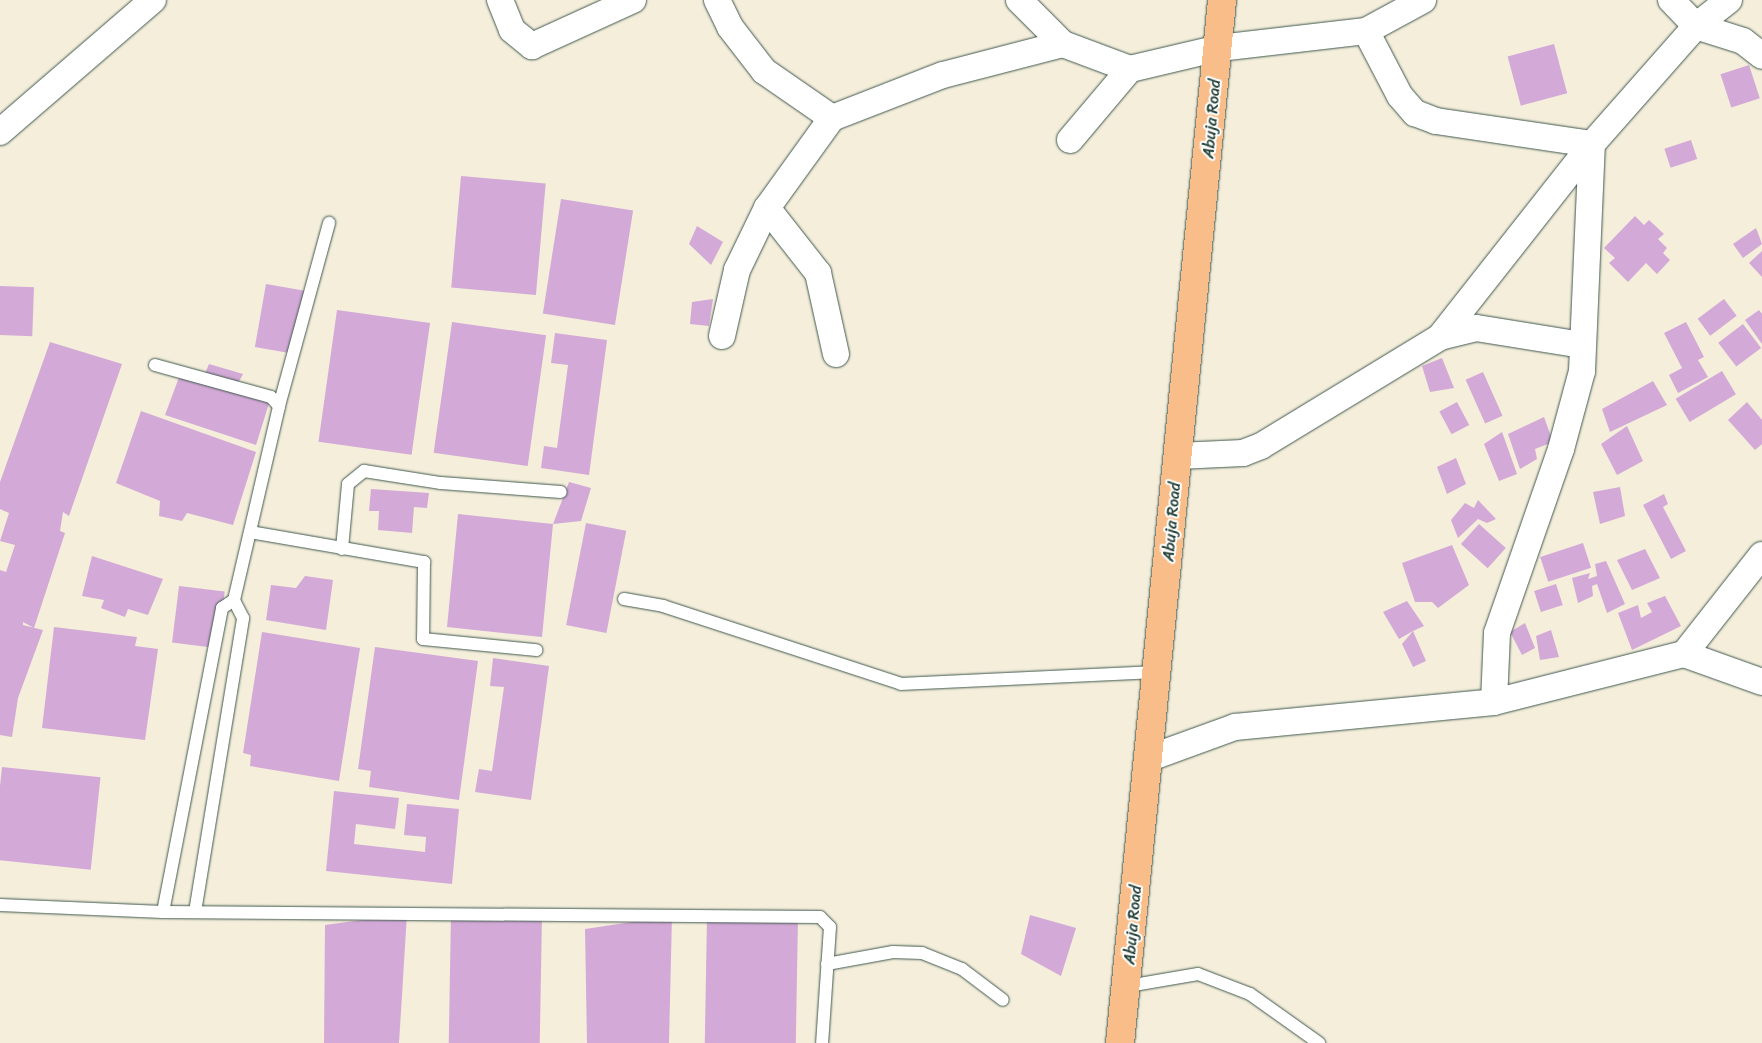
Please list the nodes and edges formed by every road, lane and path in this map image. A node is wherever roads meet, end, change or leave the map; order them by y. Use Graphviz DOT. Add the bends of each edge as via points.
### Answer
graph roads {
  1 [pos="153,0"];
  2 [pos="500,0"];
  3 [pos="633,0"];
  4 [pos="717,0"];
  5 [pos="1019,0"];
  6 [pos="1222,0"];
  7 [pos="1423,0"];
  8 [pos="1671,0"];
  9 [pos="1729,0"];
  10 [pos="1696,26"];
  11 [pos="1366,31"];
  12 [pos="1063,44"];
  13 [pos="1218,48"];
  14 [pos="1762,56"];
  15 [pos="1130,69"];
  16 [pos="832,118"];
  17 [pos="0,132"];
  18 [pos="1070,140"];
  19 [pos="1592,144"];
  20 [pos="767,208"];
  21 [pos="329,223"];
  22 [pos="722,336"];
  23 [pos="1440,337"];
  24 [pos="1582,345"];
  25 [pos="836,354"];
  26 [pos="155,365"];
  27 [pos="279,406"];
  28 [pos="1178,456"];
  29 [pos="561,492"];
  30 [pos="250,532"];
  31 [pos="342,549"];
  32 [pos="1762,555"];
  33 [pos="624,598"];
  34 [pos="234,600"];
  35 [pos="536,650"];
  36 [pos="1684,654"];
  37 [pos="1156,672"];
  38 [pos="1762,682"];
  39 [pos="1494,702"];
  40 [pos="1147,759"];
  41 [pos="0,905"];
  42 [pos="163,912"];
  43 [pos="195,912"];
  44 [pos="827,964"];
  45 [pos="1128,986"];
  46 [pos="1003,1000"];
  47 [pos="822,1043"];
  48 [pos="1120,1043"];
  49 [pos="1319,1043"];
  1 -- 17 [label="street"];
  2 -- 3 [label="street" via="512,30 532,46"];
  4 -- 16 [label="street" via="730,27 764,70"];
  5 -- 12 [label="street"];
  6 -- 13 [label="main road, Abuja Road"];
  7 -- 11 [label="street"];
  8 -- 10 [label="street"];
  9 -- 10 [label="street"];
  10 -- 14 [label="street" via="1743,41"];
  10 -- 19 [label="street"];
  11 -- 13 [label="street"];
  11 -- 19 [label="street" via="1400,96 1414,113 1436,122"];
  12 -- 15 [label="street"];
  12 -- 16 [label="street" via="943,75"];
  13 -- 15 [label="street"];
  13 -- 28 [label="main road, Abuja Road"];
  15 -- 18 [label="street"];
  16 -- 20 [label="street"];
  19 -- 23 [label="street"];
  19 -- 24 [label="street"];
  20 -- 22 [label="street" via="737,270"];
  20 -- 25 [label="street" via="818,273"];
  21 -- 27 [label="lane"];
  23 -- 24 [label="street" via="1476,328"];
  23 -- 28 [label="street" via="1261,446 1243,453"];
  24 -- 39 [label="street" via="1582,371 1561,448 1497,634"];
  26 -- 27 [label="lane" via="271,397"];
  27 -- 30 [label="lane"];
  28 -- 37 [label="main road, Abuja Road"];
  29 -- 31 [label="lane" via="441,483 364,471 348,484"];
  30 -- 31 [label="lane"];
  30 -- 34 [label="lane"];
  31 -- 35 [label="lane" via="424,562 423,639"];
  32 -- 36 [label="street"];
  33 -- 37 [label="lane" via="663,606 901,684"];
  34 -- 42 [label="lane" via="222,608"];
  34 -- 43 [label="lane" via="244,618"];
  36 -- 38 [label="street"];
  36 -- 39 [label="street"];
  37 -- 40 [label="main road, Abuja Road"];
  39 -- 40 [label="street" via="1236,727"];
  40 -- 45 [label="main road, Abuja Road"];
  41 -- 42 [label="lane"];
  42 -- 43 [label="lane"];
  43 -- 44 [label="lane" via="820,917 830,927"];
  44 -- 46 [label="lane" via="893,952 922,953 962,969"];
  44 -- 47 [label="lane"];
  45 -- 48 [label="main road, Abuja Road"];
  45 -- 49 [label="lane" via="1198,974 1250,994"];
}
